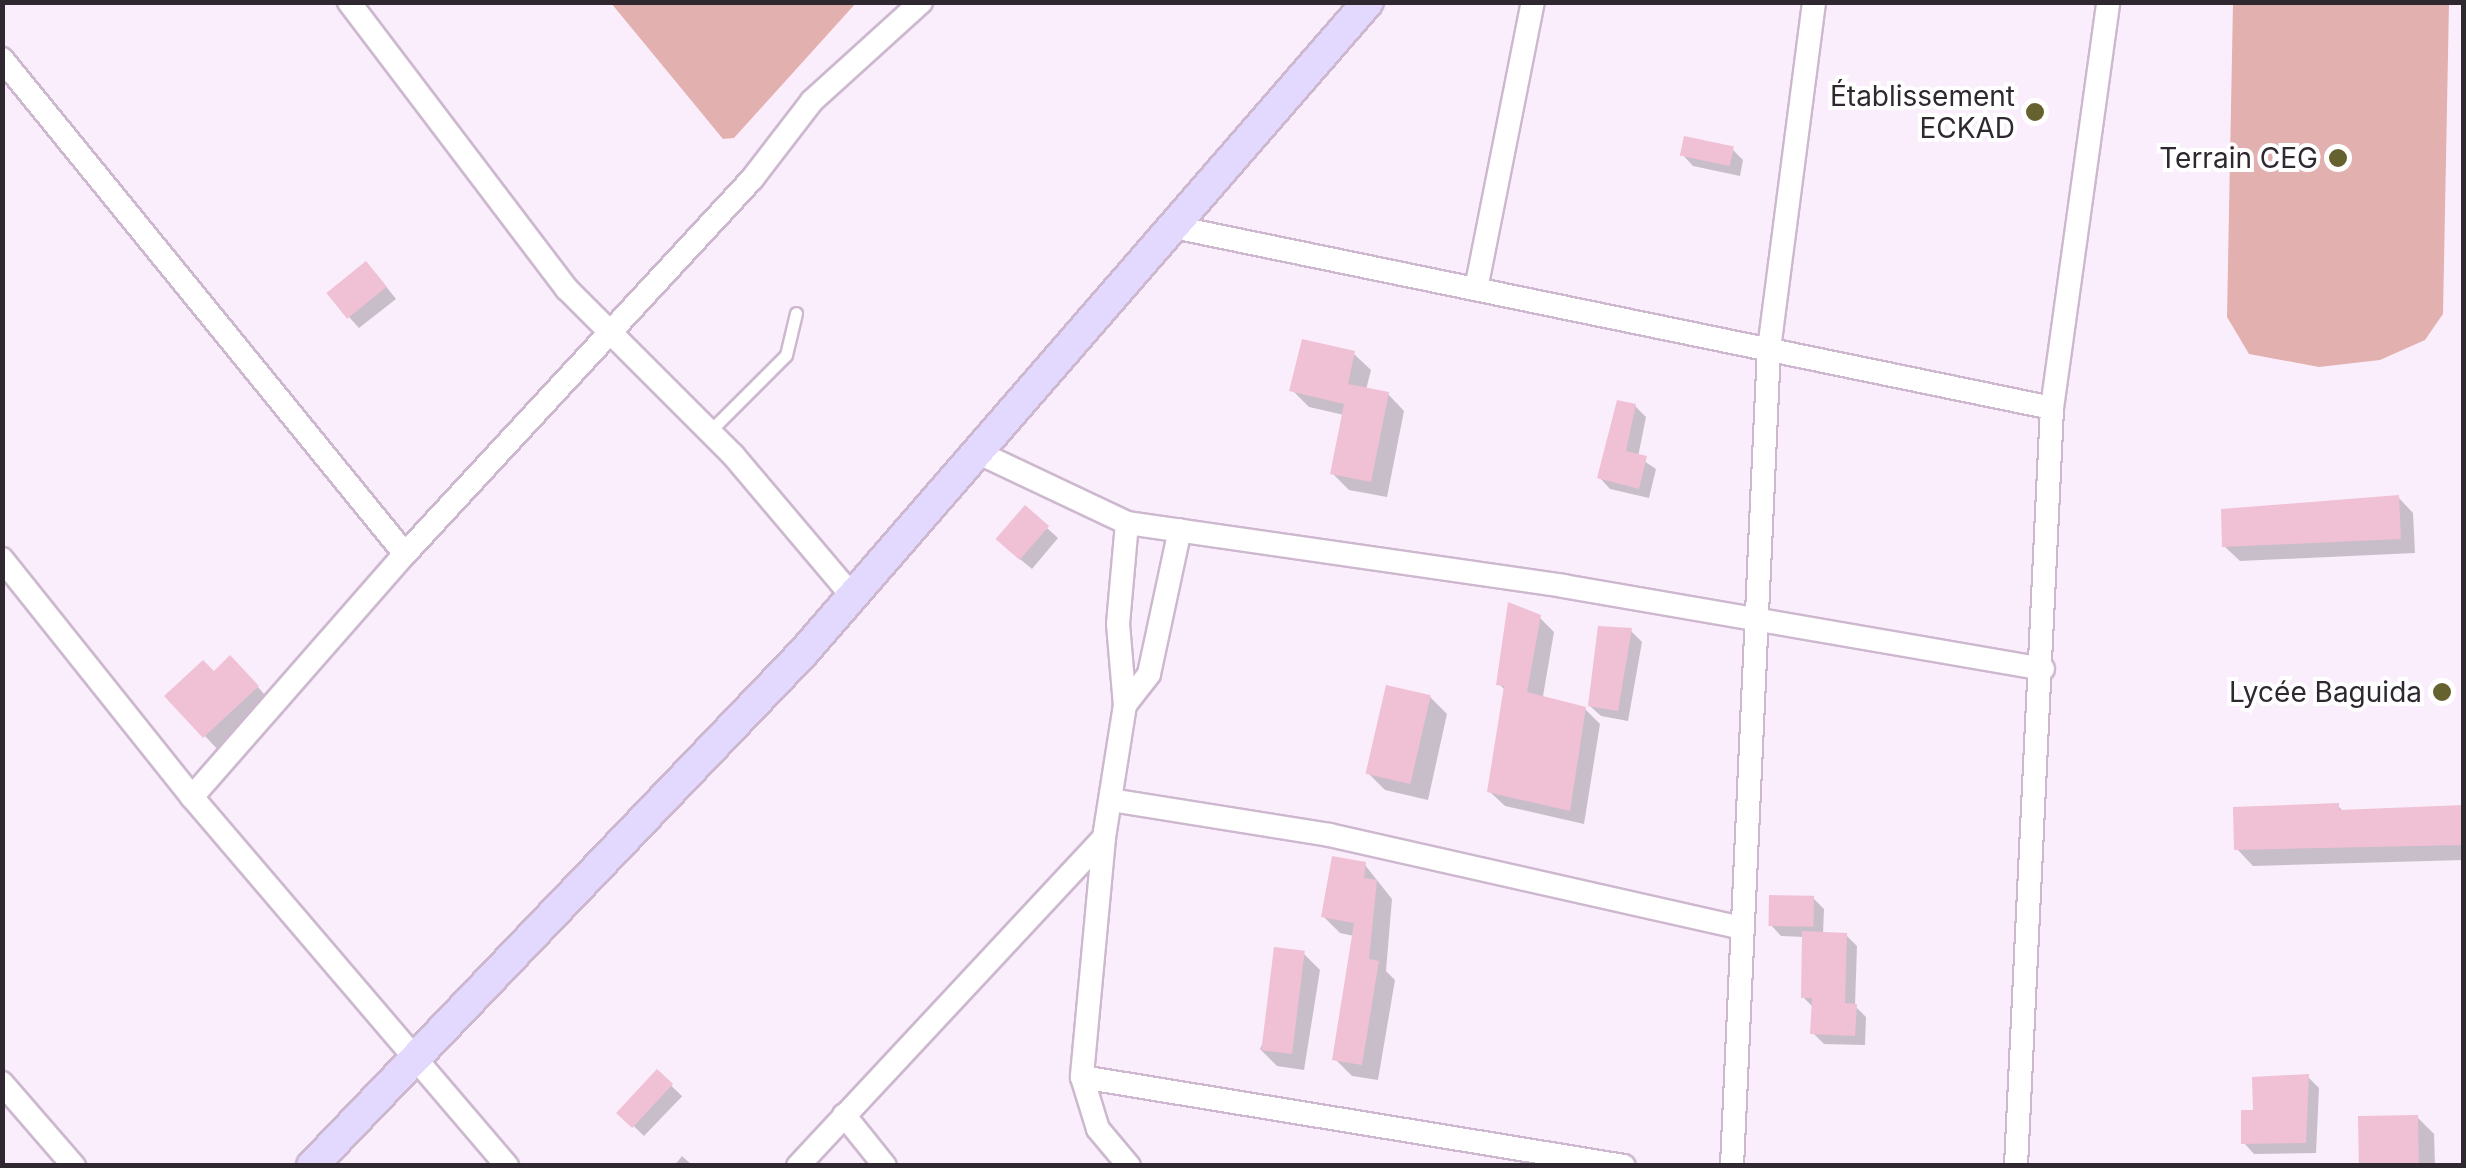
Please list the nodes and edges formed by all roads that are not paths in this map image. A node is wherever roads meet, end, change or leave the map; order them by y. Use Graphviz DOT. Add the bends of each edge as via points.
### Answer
graph roads {
  1 [pos="349,2"];
  2 [pos="922,2"];
  3 [pos="1368,2"];
  4 [pos="1533,2"];
  5 [pos="1814,2"];
  6 [pos="2108,2"];
  7 [pos="2,59"];
  8 [pos="1174,227"];
  9 [pos="1476,289"];
  10 [pos="796,313"];
  11 [pos="606,335"];
  12 [pos="1769,349"];
  13 [pos="2052,408"];
  14 [pos="710,431"];
  15 [pos="979,452"];
  16 [pos="1127,523"];
  17 [pos="1180,530"];
  18 [pos="405,554"];
  19 [pos="2,559"];
  20 [pos="853,597"];
  21 [pos="1760,620"];
  22 [pos="2043,669"];
  23 [pos="1126,705"];
  24 [pos="192,797"];
  25 [pos="1112,800"];
  26 [pos="1104,838"];
  27 [pos="1742,928"];
  28 [pos="414,1055"];
  29 [pos="1082,1078"];
  30 [pos="2,1083"];
  31 [pos="844,1115"];
  32 [pos="74,1166"];
  33 [pos="312,1166"];
  34 [pos="508,1166"];
  35 [pos="798,1166"];
  36 [pos="885,1166"];
  37 [pos="1130,1166"];
  38 [pos="1624,1166"];
  39 [pos="1732,1166"];
  40 [pos="2016,1166"];
  1 -- 11 [label="street"];
  2 -- 11 [label="street" via="812,101 752,179"];
  3 -- 8 [label="street"];
  4 -- 9 [label="street"];
  5 -- 12 [label="street"];
  6 -- 13 [label="street"];
  7 -- 18 [label="street"];
  8 -- 9 [label="street"];
  8 -- 15 [label="street"];
  9 -- 12 [label="street"];
  10 -- 14 [label="lane" via="786,355"];
  11 -- 14 [label="street"];
  11 -- 18 [label="street"];
  12 -- 13 [label="street"];
  12 -- 21 [label="street"];
  13 -- 22 [label="street"];
  14 -- 20 [label="street"];
  15 -- 16 [label="street"];
  15 -- 20 [label="street"];
  16 -- 17 [label="street"];
  16 -- 23 [label="street" via="1118,624"];
  17 -- 21 [label="street"];
  17 -- 23 [label="street" via="1149,674"];
  18 -- 24 [label="street"];
  19 -- 24 [label="street"];
  20 -- 28 [label="street"];
  21 -- 22 [label="street"];
  21 -- 27 [label="street"];
  22 -- 40 [label="street"];
  23 -- 25 [label="street"];
  24 -- 28 [label="street"];
  25 -- 26 [label="street"];
  25 -- 27 [label="street" via="1328,835"];
  26 -- 29 [label="street"];
  26 -- 31 [label="street"];
  27 -- 39 [label="street"];
  28 -- 33 [label="street"];
  28 -- 34 [label="street"];
  29 -- 37 [label="street" via="1098,1128"];
  29 -- 38 [label="street"];
  30 -- 32 [label="street"];
  31 -- 35 [label="street"];
  31 -- 36 [label="street"];
}
